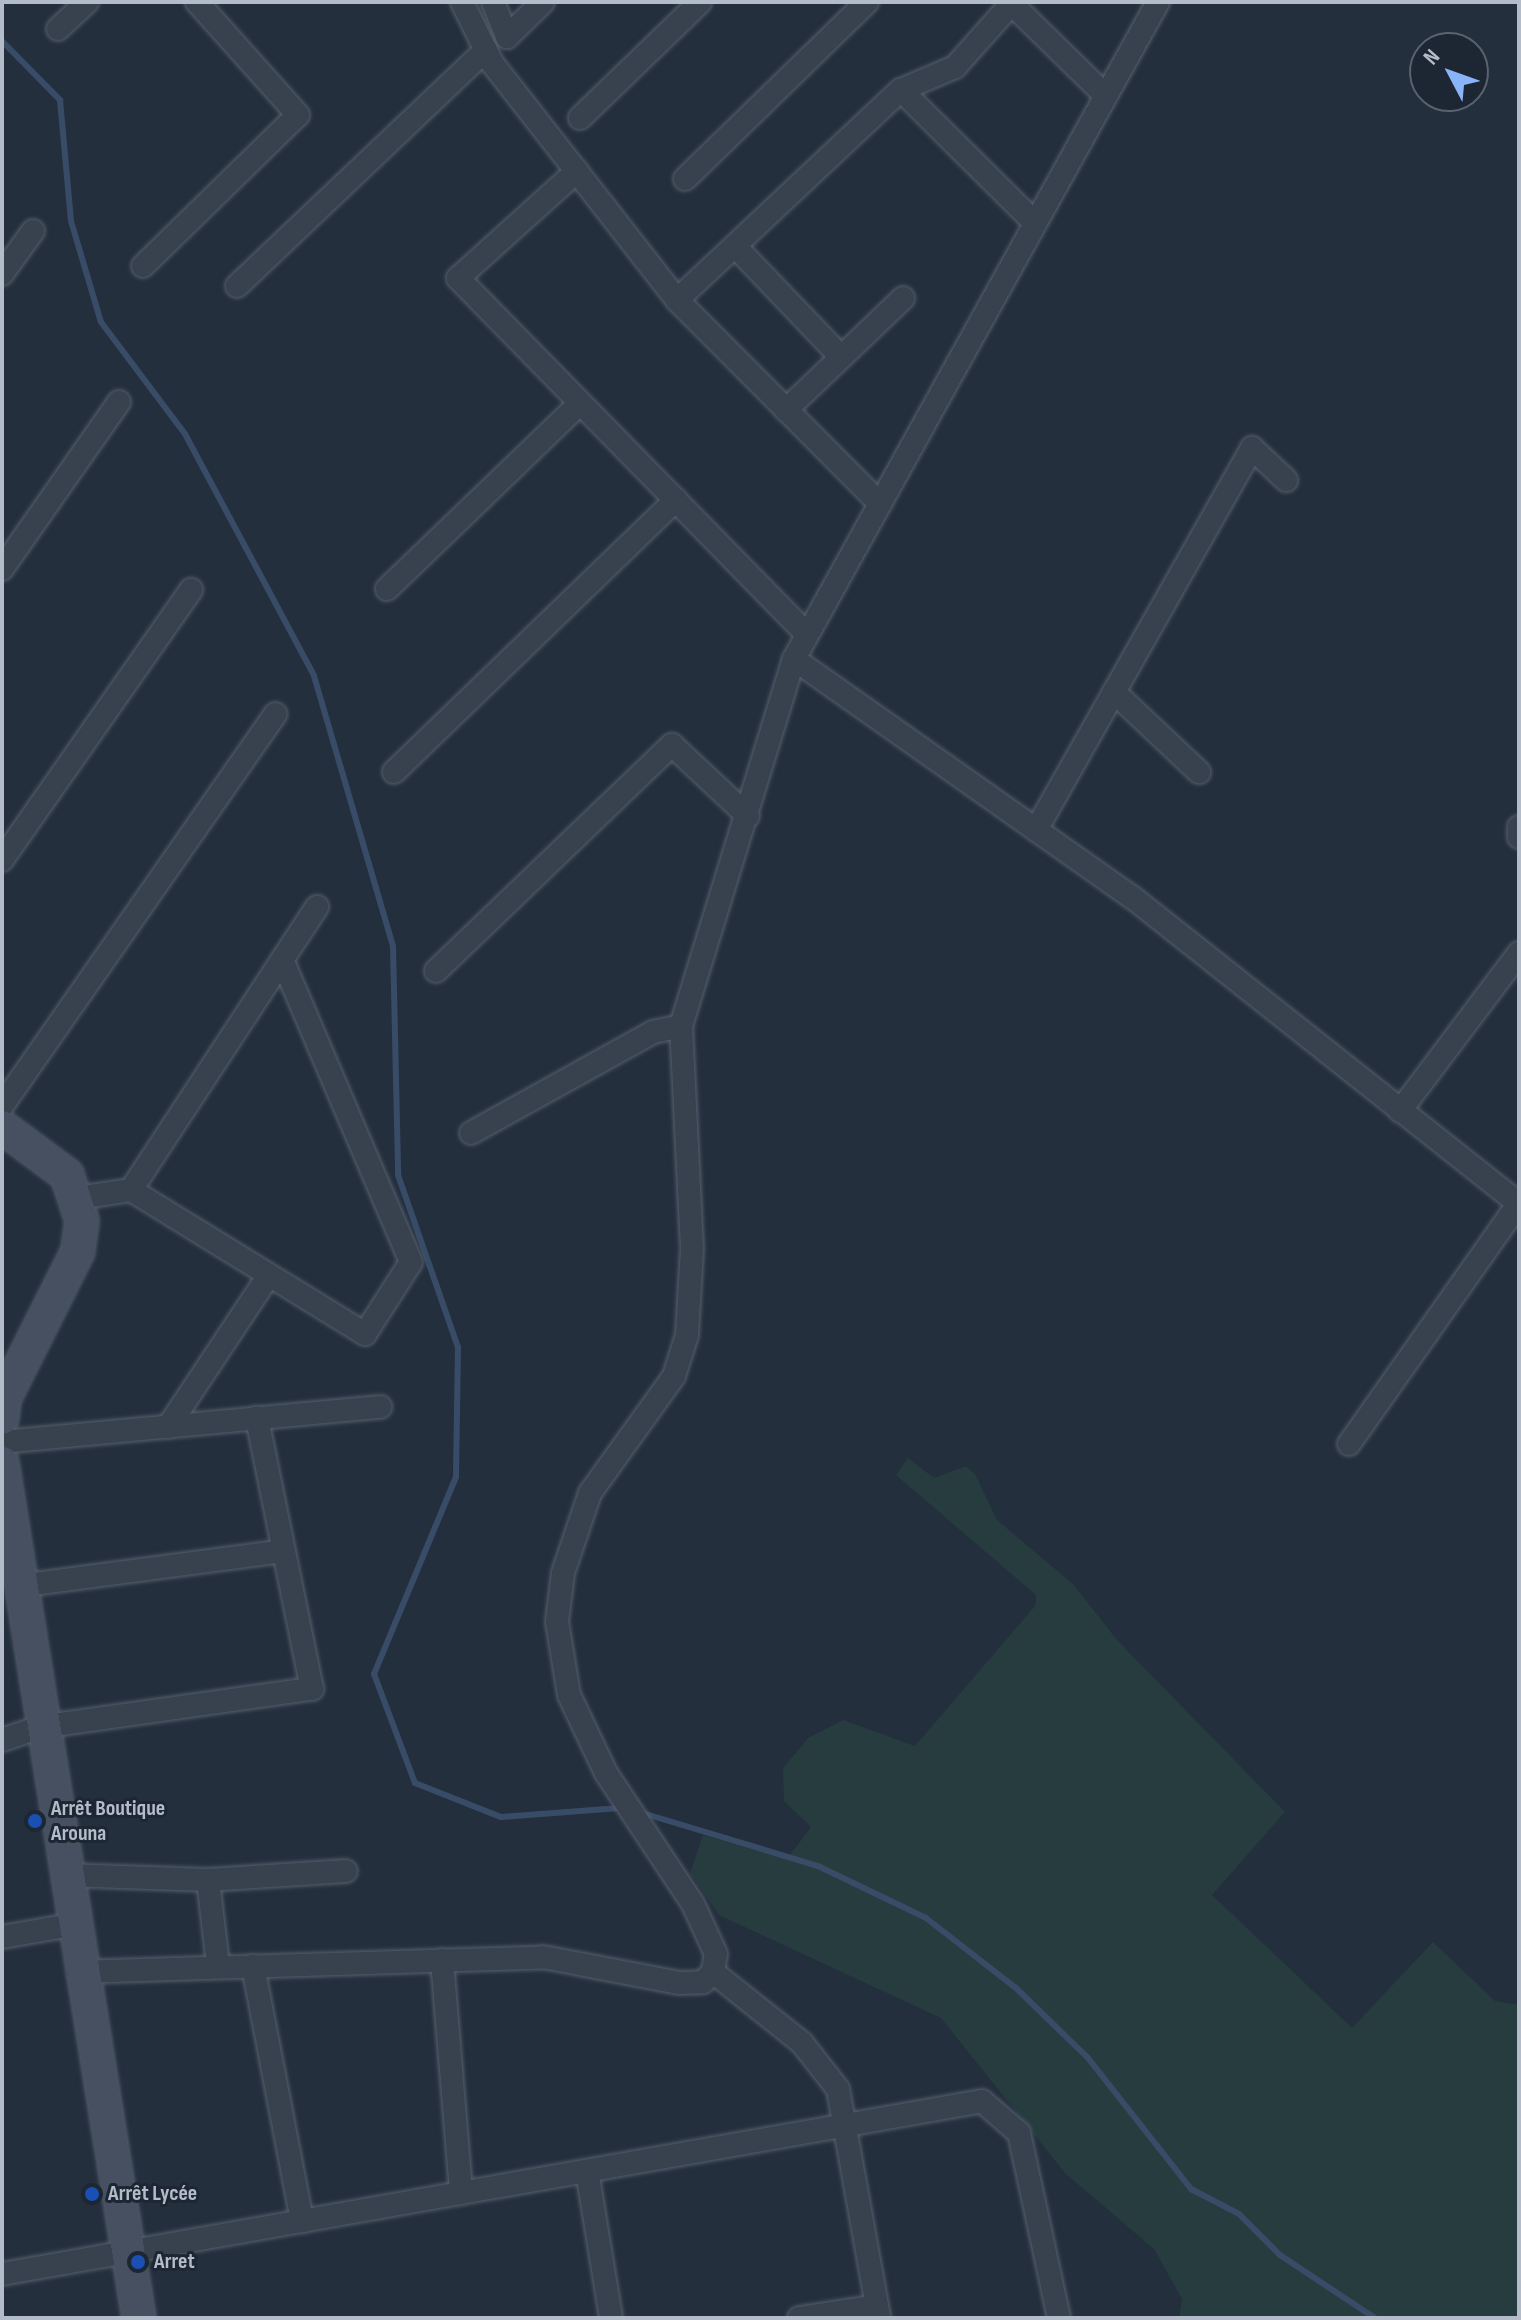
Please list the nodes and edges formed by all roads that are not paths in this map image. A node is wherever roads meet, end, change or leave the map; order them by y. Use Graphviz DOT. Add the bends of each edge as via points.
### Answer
graph roads {
  1 [pos="87,2"];
  2 [pos="197,2"];
  3 [pos="462,2"];
  4 [pos="493,2"];
  5 [pos="543,2"];
  6 [pos="700,2"];
  7 [pos="867,2"];
  8 [pos="1158,2"];
  9 [pos="1012,3"];
  10 [pos="58,29"];
  11 [pos="486,50"];
  12 [pos="901,90"];
  13 [pos="1105,95"];
  14 [pos="580,118"];
  15 [pos="577,171"];
  16 [pos="685,179"];
  17 [pos="1035,223"];
  18 [pos="33,231"];
  19 [pos="735,246"];
  20 [pos="143,266"];
  21 [pos="2,274"];
  22 [pos="237,286"];
  23 [pos="903,298"];
  24 [pos="677,300"];
  25 [pos="841,357"];
  26 [pos="119,402"];
  27 [pos="580,403"];
  28 [pos="786,410"];
  29 [pos="1286,480"];
  30 [pos="676,500"];
  31 [pos="880,504"];
  32 [pos="2,569"];
  33 [pos="387,589"];
  34 [pos="191,590"];
  35 [pos="807,635"];
  36 [pos="794,659"];
  37 [pos="1114,692"];
  38 [pos="275,714"];
  39 [pos="394,772"];
  40 [pos="1199,772"];
  41 [pos="748,816"];
  42 [pos="1519,827"];
  43 [pos="1036,830"];
  44 [pos="1519,837"];
  45 [pos="2,860"];
  46 [pos="317,907"];
  47 [pos="1519,953"];
  48 [pos="282,960"];
  49 [pos="436,971"];
  50 [pos="681,1026"];
  51 [pos="2,1106"];
  52 [pos="1400,1111"];
  53 [pos="2,1127"];
  54 [pos="471,1133"];
  55 [pos="131,1190"];
  56 [pos="78,1198"];
  57 [pos="1519,1203"];
  58 [pos="269,1275"];
  59 [pos="380,1407"];
  60 [pos="2,1418"];
  61 [pos="257,1418"];
  62 [pos="168,1427"];
  63 [pos="2,1442"];
  64 [pos="1349,1444"];
  65 [pos="2,1463"];
  66 [pos="284,1551"];
  67 [pos="19,1586"];
  68 [pos="40,1727"];
  69 [pos="2,1740"];
  70 [pos="346,1871"];
  71 [pos="64,1875"];
  72 [pos="208,1880"];
  73 [pos="71,1925"];
  74 [pos="2,1937"];
  75 [pos="442,1960"];
  76 [pos="218,1965"];
  77 [pos="253,1966"];
  78 [pos="78,1972"];
  79 [pos="713,1972"];
  80 [pos="845,2126"];
  81 [pos="587,2171"];
  82 [pos="461,2193"];
  83 [pos="302,2221"];
  84 [pos="128,2252"];
  85 [pos="2,2274"];
  86 [pos="878,2312"];
  87 [pos="139,2318"];
  88 [pos="611,2318"];
  89 [pos="799,2318"];
  90 [pos="1059,2318"];
  1 -- 10 [label="street"];
  2 -- 20 [label="street" via="298,115"];
  3 -- 11 [label="street"];
  4 -- 5 [label="street" via="507,37"];
  6 -- 14 [label="street"];
  7 -- 16 [label="street"];
  8 -- 13 [label="street"];
  9 -- 12 [label="street" via="955,67"];
  9 -- 13 [label="street"];
  11 -- 15 [label="street"];
  11 -- 22 [label="street"];
  12 -- 17 [label="street"];
  12 -- 19 [label="street"];
  13 -- 17 [label="street"];
  15 -- 24 [label="street"];
  15 -- 27 [label="street" via="458,278"];
  17 -- 31 [label="street"];
  18 -- 21 [label="street"];
  19 -- 24 [label="street"];
  19 -- 25 [label="street"];
  23 -- 25 [label="street"];
  24 -- 28 [label="street"];
  25 -- 28 [label="street"];
  26 -- 32 [label="street"];
  27 -- 30 [label="street"];
  27 -- 33 [label="street"];
  28 -- 31 [label="street"];
  29 -- 37 [label="street" via="1252,448"];
  30 -- 35 [label="street"];
  30 -- 39 [label="street"];
  31 -- 35 [label="street"];
  34 -- 45 [label="street"];
  35 -- 36 [label="street"];
  36 -- 41 [label="street"];
  36 -- 43 [label="street"];
  37 -- 40 [label="street"];
  37 -- 43 [label="street"];
  38 -- 51 [label="street"];
  41 -- 49 [label="street" via="672,745"];
  41 -- 50 [label="street"];
  42 -- 44 [label="street"];
  43 -- 52 [label="street"];
  46 -- 48 [label="street"];
  47 -- 52 [label="street"];
  48 -- 55 [label="street"];
  48 -- 58 [label="street" via="411,1262 365,1334"];
  50 -- 54 [label="street" via="653,1032"];
  50 -- 79 [label="street" via="692,1249 687,1335 674,1376 590,1493 563,1573 557,1622 569,1695 606,1773 693,1904 716,1954"];
  52 -- 57 [label="street"];
  53 -- 56 [label="street" via="53,1160"];
  55 -- 56 [label="street"];
  55 -- 58 [label="street"];
  56 -- 60 [label="street" via="78,1251 4,1399"];
  57 -- 64 [label="street"];
  58 -- 62 [label="street"];
  59 -- 61 [label="street"];
  61 -- 62 [label="street"];
  61 -- 66 [label="street"];
  62 -- 63 [label="street"];
  65 -- 67 [label="street"];
  66 -- 67 [label="street"];
  66 -- 68 [label="street" via="312,1689"];
  67 -- 68 [label="street"];
  68 -- 69 [label="street"];
  68 -- 71 [label="street"];
  70 -- 72 [label="street"];
  71 -- 72 [label="street"];
  71 -- 73 [label="street"];
  72 -- 76 [label="street"];
  73 -- 74 [label="street"];
  73 -- 78 [label="street"];
  75 -- 77 [label="street"];
  75 -- 79 [label="street" via="543,1957 679,1983 703,1982"];
  75 -- 82 [label="street"];
  76 -- 77 [label="street"];
  76 -- 78 [label="street"];
  77 -- 83 [label="street"];
  78 -- 84 [label="street"];
  79 -- 80 [label="street" via="823,2066 838,2089"];
  80 -- 81 [label="street"];
  80 -- 86 [label="street"];
  80 -- 90 [label="street" via="982,2101 1008,2118 1044,2226"];
  81 -- 82 [label="street"];
  81 -- 88 [label="street"];
  82 -- 83 [label="street"];
  83 -- 84 [label="street"];
  84 -- 85 [label="street"];
  84 -- 87 [label="street"];
  86 -- 89 [label="street"];
}
